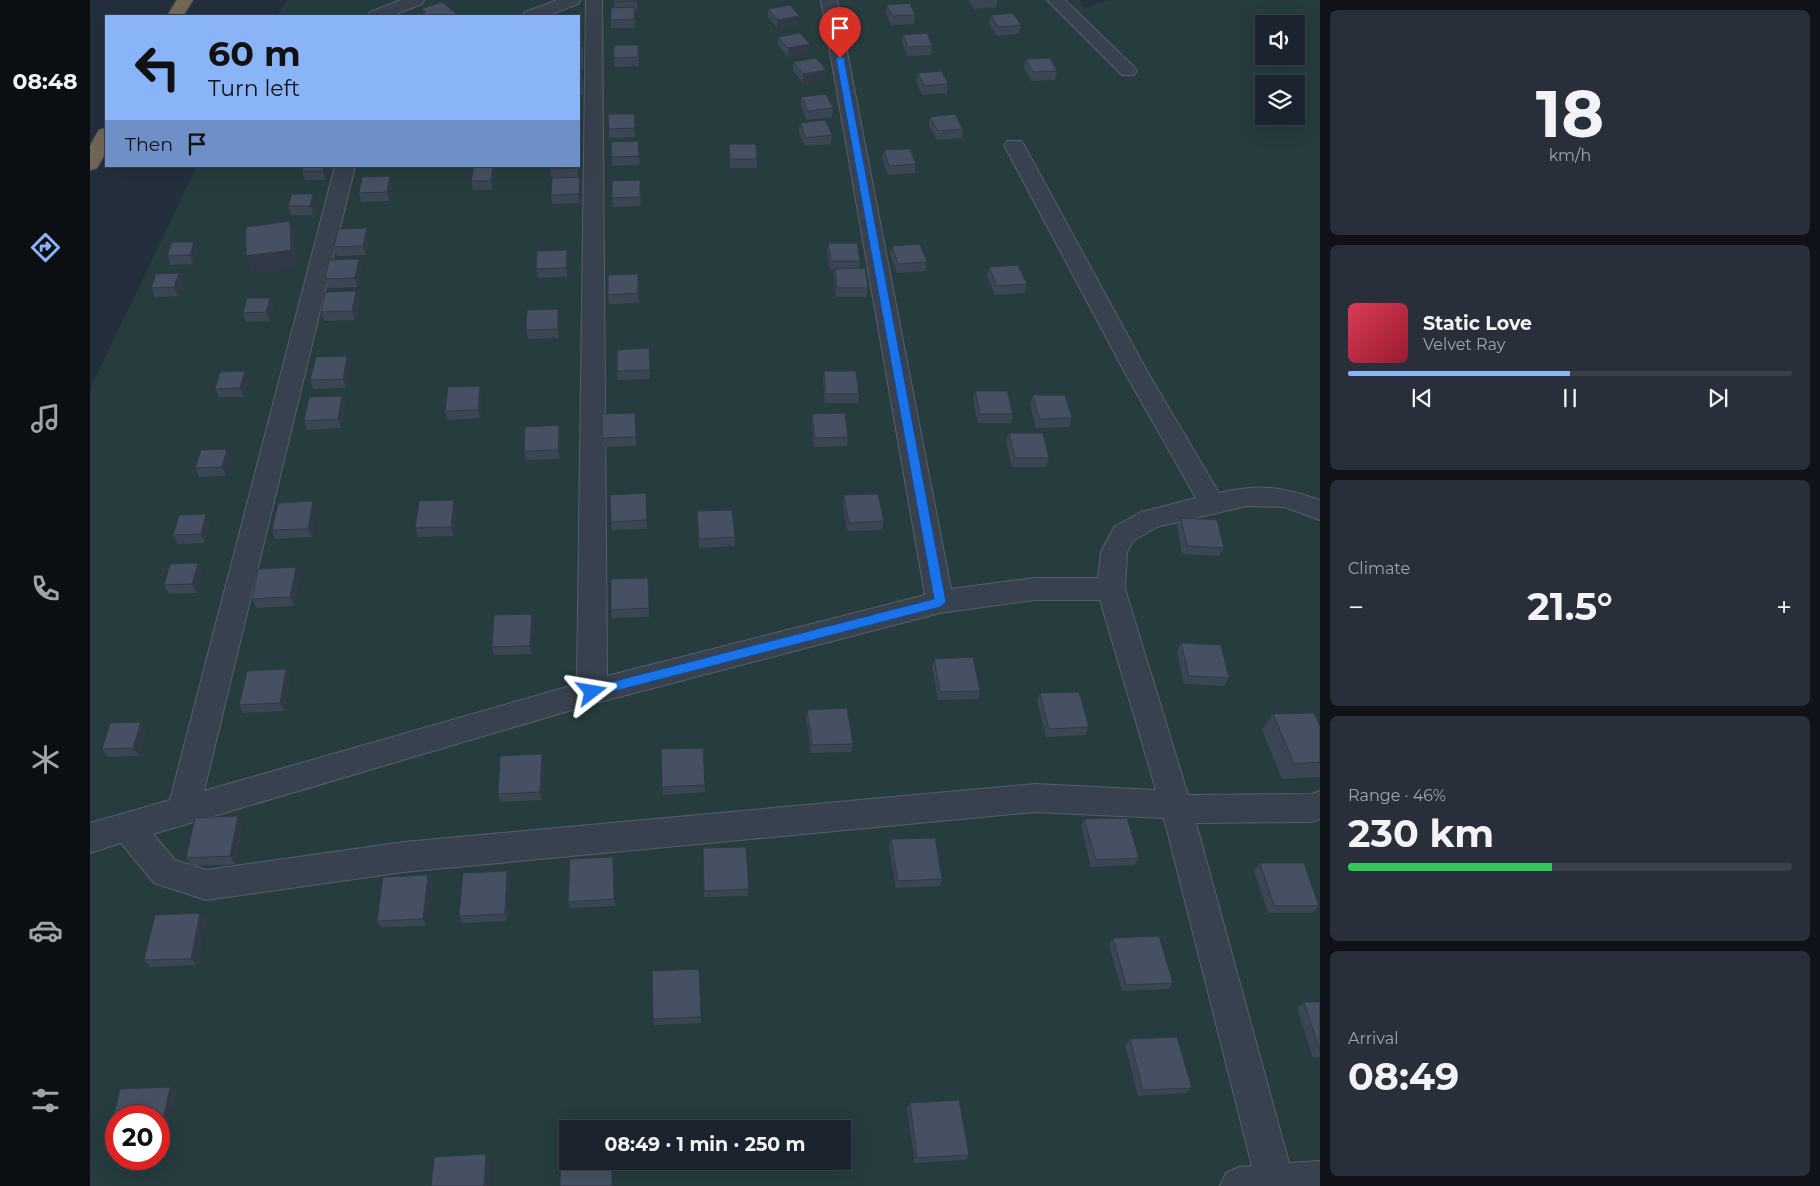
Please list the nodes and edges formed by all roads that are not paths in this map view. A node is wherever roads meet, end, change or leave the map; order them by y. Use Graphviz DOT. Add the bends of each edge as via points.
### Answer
graph roads {
  1 [pos="185,0"];
  2 [pos="416,0"];
  3 [pos="572,0"];
  4 [pos="594,0"];
  5 [pos="829,0"];
  6 [pos="1055,0"];
  7 [pos="176,15"];
  8 [pos="378,15"];
  9 [pos="534,15"];
  10 [pos="1128,71"];
  11 [pos="105,136"];
  12 [pos="1014,145"];
  13 [pos="90,164"];
  14 [pos="345,167"];
  15 [pos="1212,504"];
  16 [pos="1320,510"];
  17 [pos="1111,589"];
  18 [pos="940,602"];
  19 [pos="592,692"];
  20 [pos="1320,805"];
  21 [pos="1177,807"];
  22 [pos="183,812"];
  23 [pos="128,828"];
  24 [pos="90,838"];
  25 [pos="1320,1180"];
  26 [pos="1276,1184"];
  27 [pos="1239,1186"];
  1 -- 7 [label="highway"];
  2 -- 8 [label="lane"];
  3 -- 9 [label="lane"];
  4 -- 19 [label="lane"];
  5 -- 18 [label="lane"];
  6 -- 10 [label="lane"];
  11 -- 13 [label="highway"];
  12 -- 15 [label="lane"];
  14 -- 22 [label="lane"];
  15 -- 16 [label="lane" via="1247,496 1286,498"];
  15 -- 17 [label="lane" via="1150,520 1123,534 1114,552"];
  17 -- 18 [label="lane" via="1034,589"];
  17 -- 21 [label="lane"];
  18 -- 19 [label="lane"];
  19 -- 22 [label="lane"];
  20 -- 21 [label="lane" via="1312,808"];
  21 -- 23 [label="lane" via="1036,798 404,856 206,884 165,872"];
  21 -- 26 [label="lane"];
  22 -- 23 [label="lane"];
  23 -- 24 [label="lane"];
  25 -- 26 [label="lane"];
  26 -- 27 [label="lane"];
}
